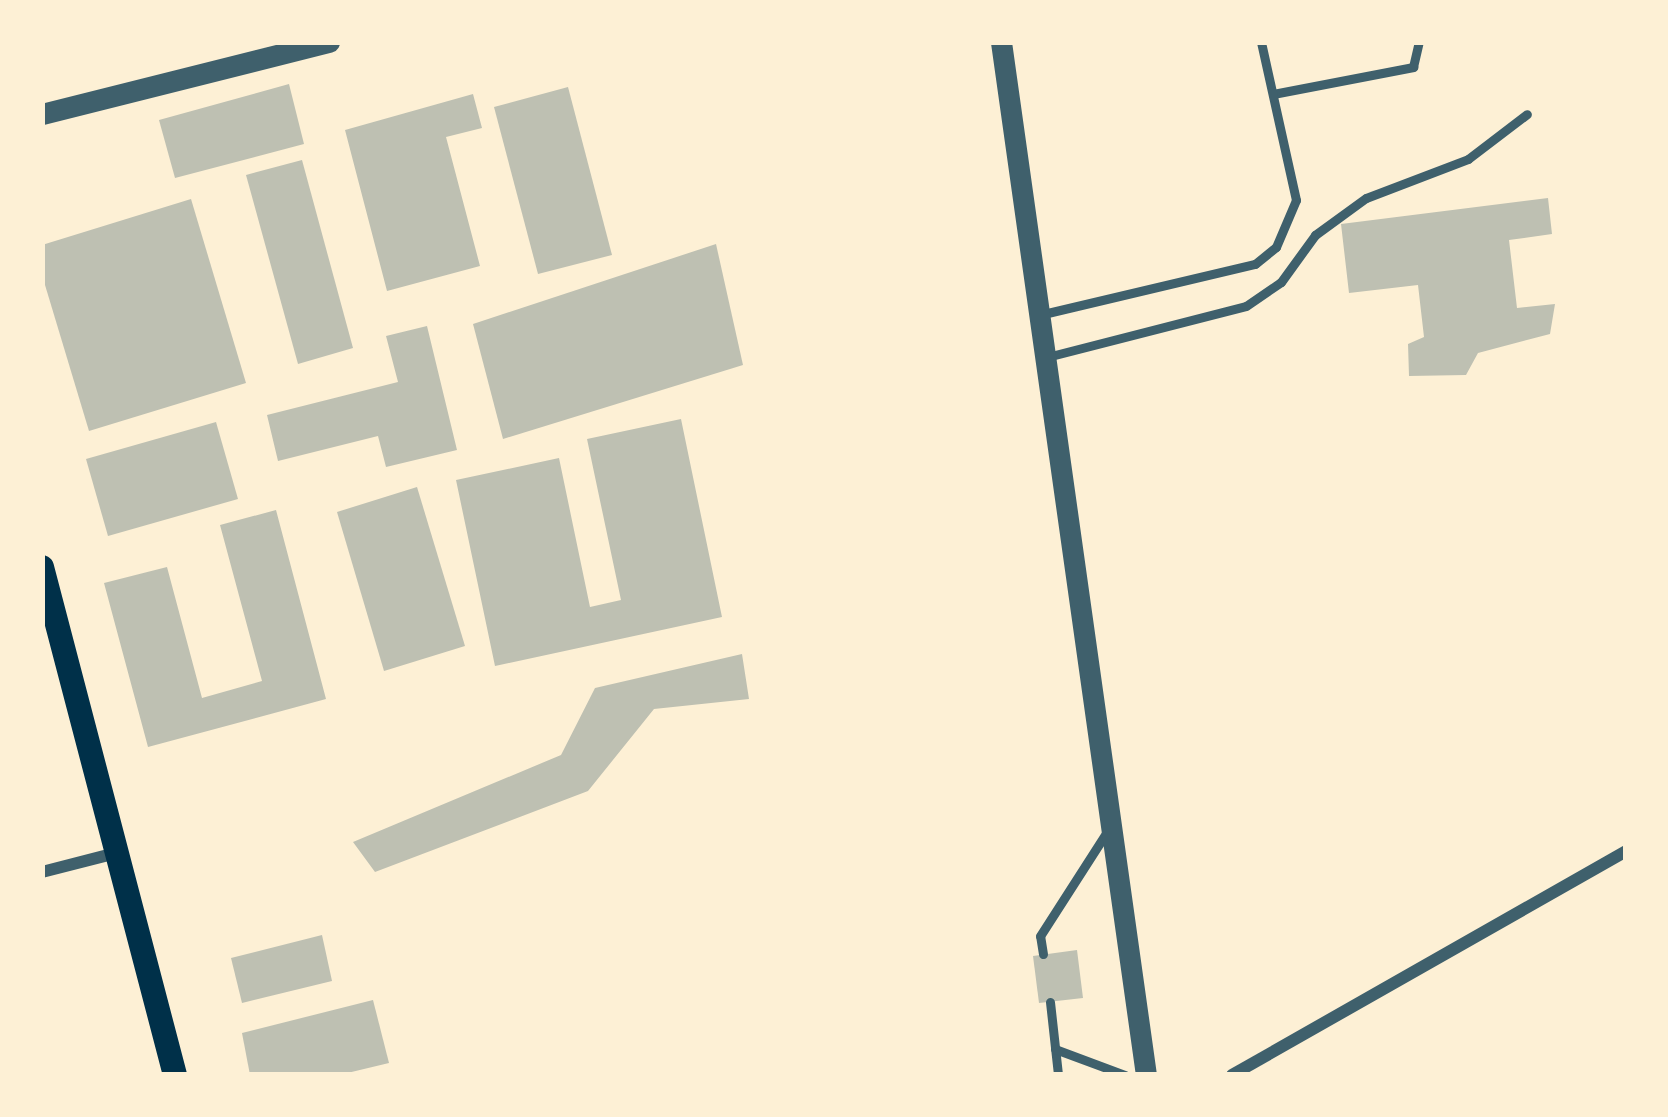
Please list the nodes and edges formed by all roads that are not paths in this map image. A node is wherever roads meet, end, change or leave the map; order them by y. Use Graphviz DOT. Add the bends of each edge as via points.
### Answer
graph roads {
  1 [pos="329,42"];
  2 [pos="1001,42"];
  3 [pos="1262,42"];
  4 [pos="1418,42"];
  5 [pos="1273,94"];
  6 [pos="1527,114"];
  7 [pos="42,115"];
  8 [pos="1039,315"];
  9 [pos="1045,358"];
  10 [pos="42,567"];
  11 [pos="1111,826"];
  12 [pos="1626,850"];
  13 [pos="117,853"];
  14 [pos="42,872"];
  15 [pos="1043,954"];
  16 [pos="1049,1003"];
  17 [pos="1055,1049"];
  18 [pos="175,1075"];
  19 [pos="1058,1075"];
  20 [pos="1125,1075"];
  21 [pos="1146,1075"];
  22 [pos="1232,1075"];
  1 -- 7 [label="street"];
  2 -- 8 [label="street"];
  3 -- 5 [label="lane"];
  4 -- 5 [label="lane" via="1413,68"];
  5 -- 8 [label="lane" via="1296,200 1276,248 1255,264"];
  6 -- 9 [label="lane" via="1468,159 1366,198 1315,235 1280,282 1246,306"];
  8 -- 9 [label="street"];
  9 -- 11 [label="street"];
  10 -- 13 [label="main road"];
  11 -- 15 [label="lane" via="1040,936"];
  11 -- 21 [label="street"];
  12 -- 22 [label="street"];
  13 -- 14 [label="street"];
  13 -- 18 [label="main road"];
  16 -- 17 [label="lane"];
  17 -- 19 [label="lane"];
  17 -- 20 [label="lane"];
}
